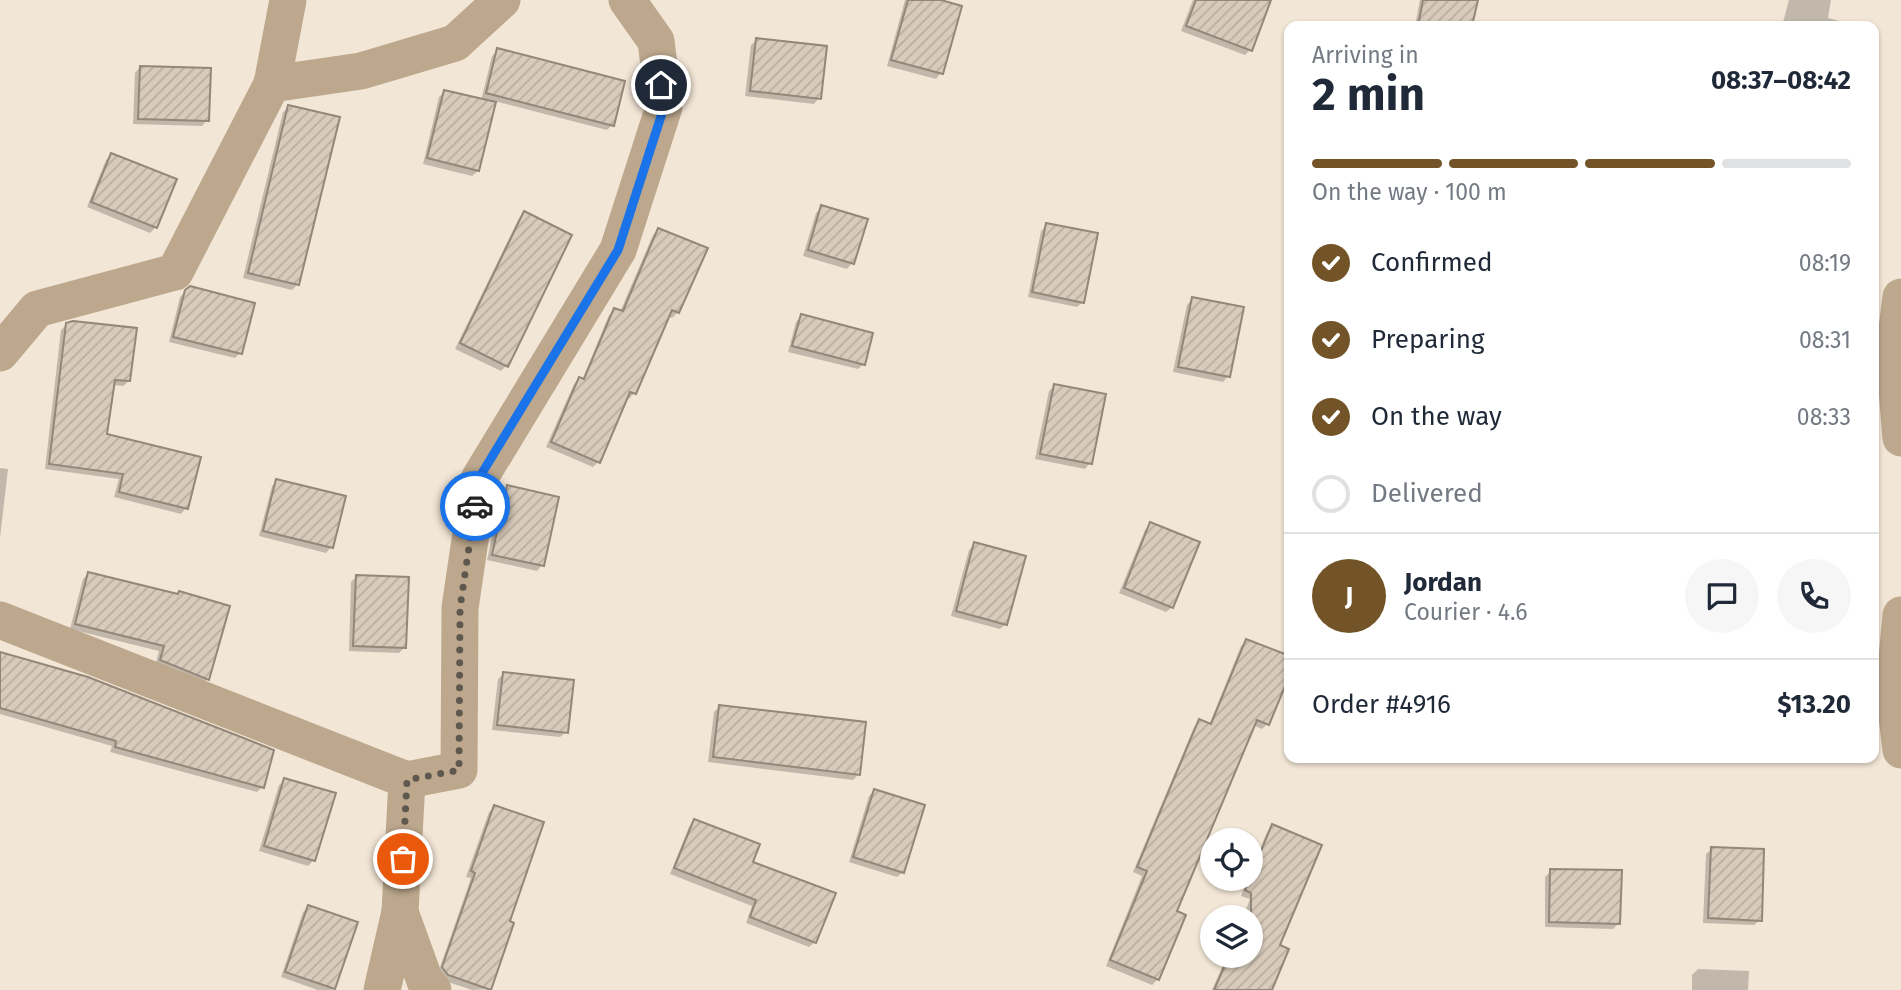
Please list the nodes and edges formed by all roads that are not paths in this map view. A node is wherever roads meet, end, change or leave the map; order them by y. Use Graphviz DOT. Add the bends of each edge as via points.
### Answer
graph roads {
  1 [pos="288,0"];
  2 [pos="502,0"];
  3 [pos="627,0"];
  4 [pos="272,84"];
  5 [pos="1901,297"];
  6 [pos="1898,352"];
  7 [pos="0,353"];
  8 [pos="1901,438"];
  9 [pos="1901,615"];
  10 [pos="0,621"];
  11 [pos="1901,750"];
  12 [pos="407,780"];
  13 [pos="400,912"];
  14 [pos="382,990"];
  15 [pos="433,990"];
  1 -- 4 [label="street"];
  2 -- 4 [label="street" via="455,43 361,71"];
  3 -- 12 [label="street" via="656,41 664,107 618,250 479,478 460,608 459,770"];
  4 -- 7 [label="street" via="175,272 37,309"];
  5 -- 6 [label="street"];
  6 -- 8 [label="street"];
  9 -- 11 [label="street" via="1894,691"];
  10 -- 12 [label="street"];
  12 -- 13 [label="street"];
  13 -- 14 [label="street"];
  13 -- 15 [label="street" via="425,981"];
}
